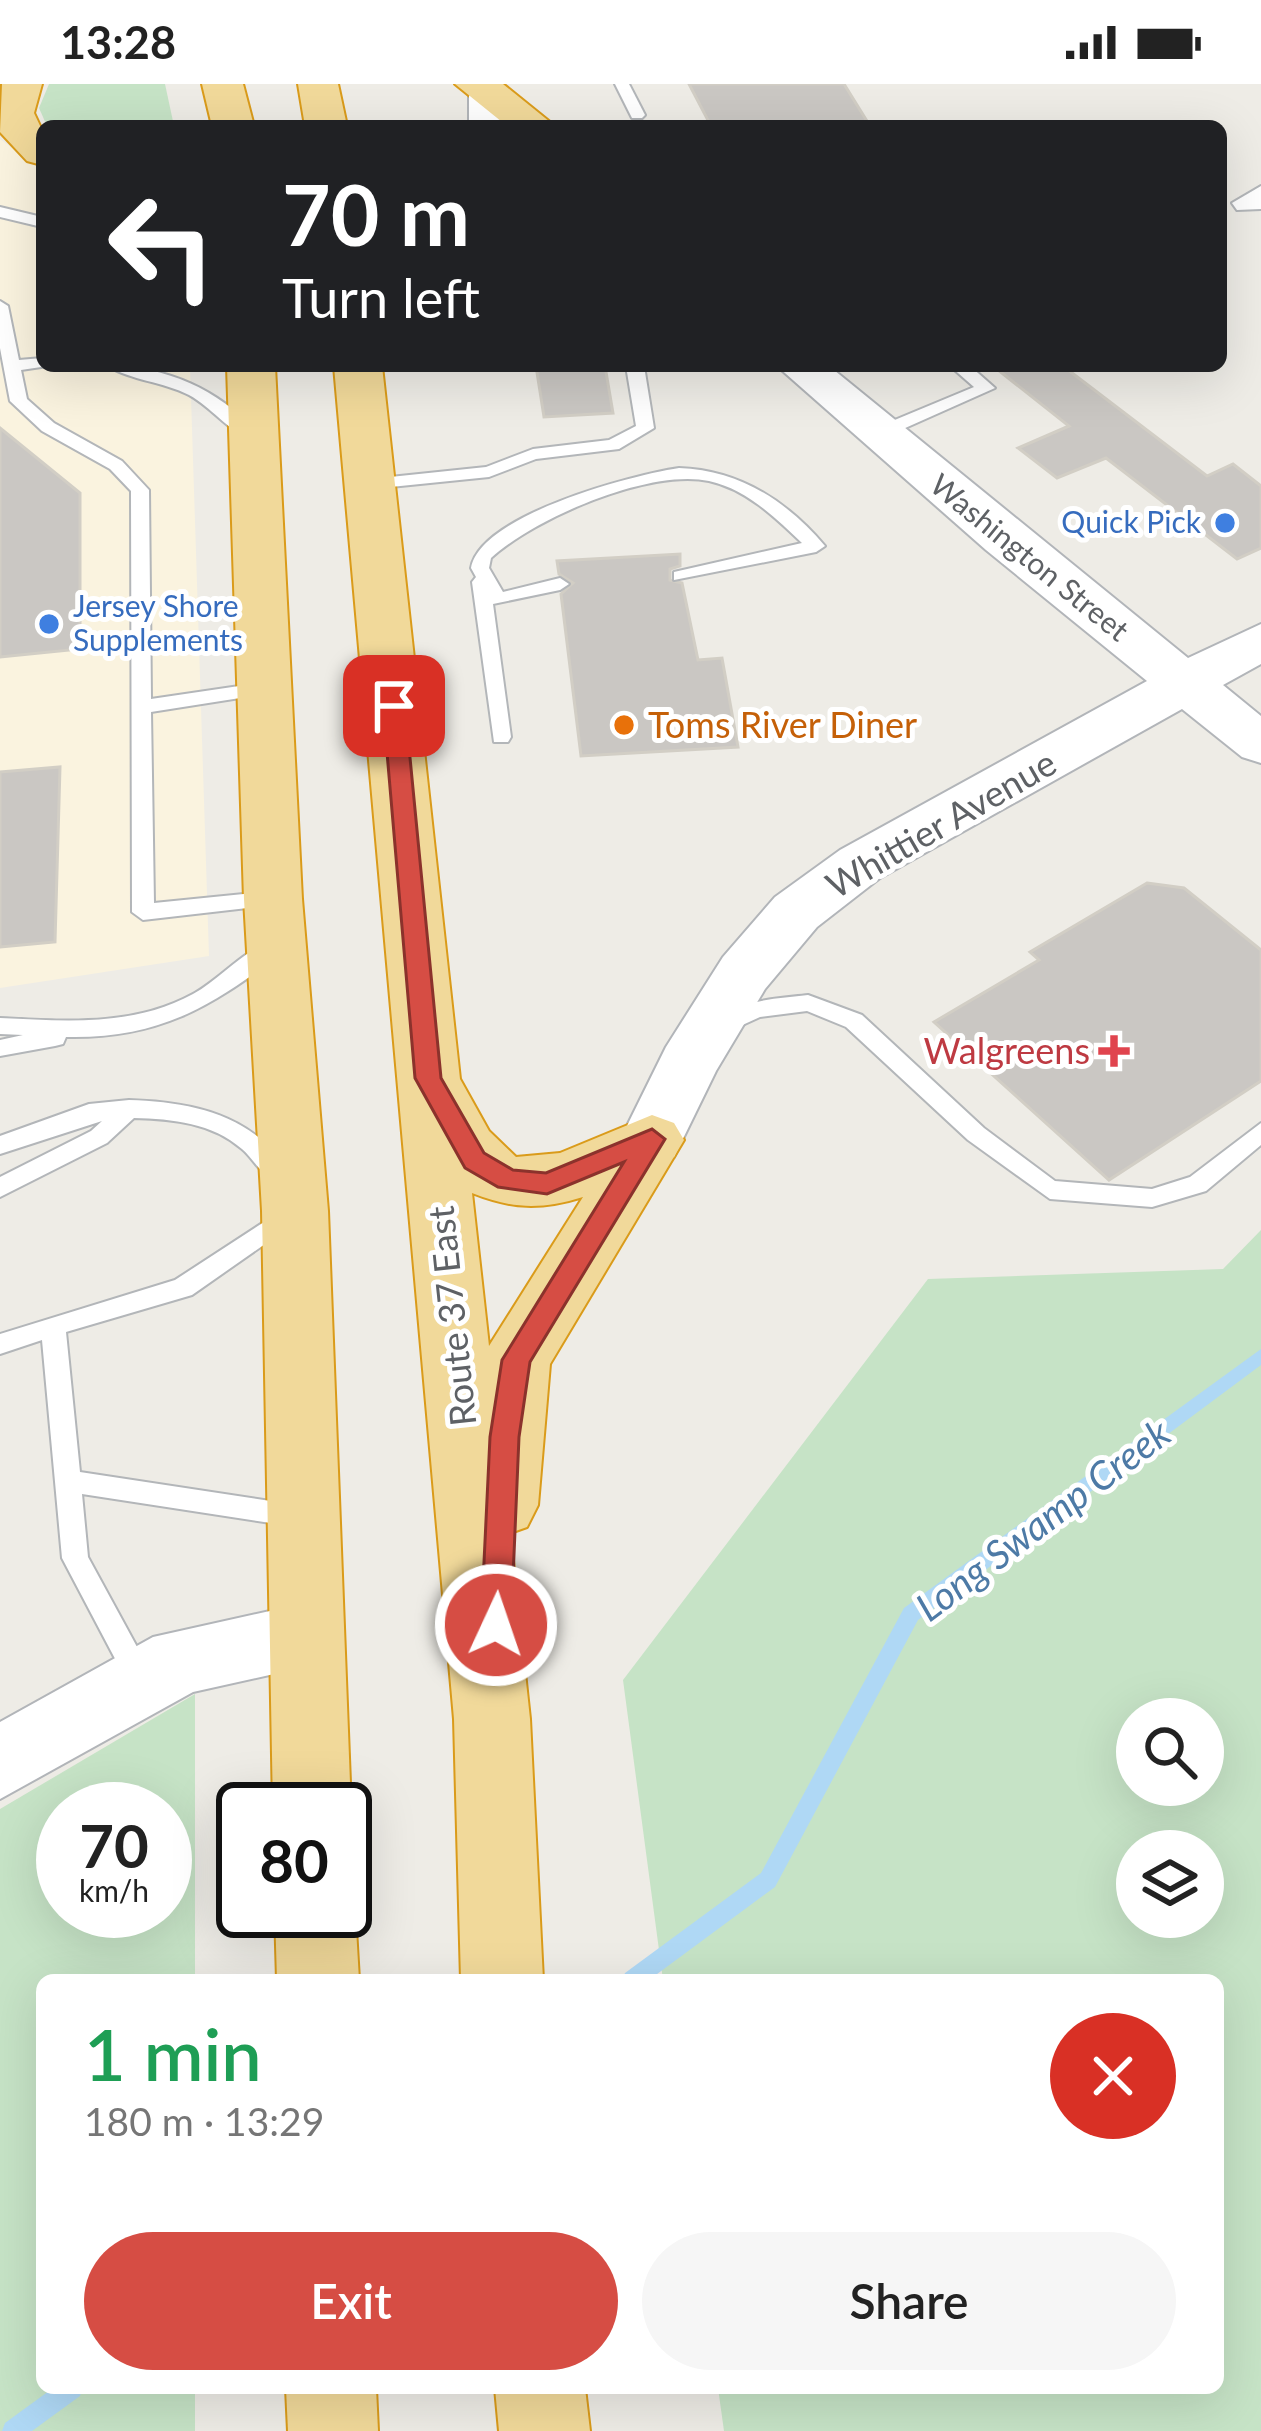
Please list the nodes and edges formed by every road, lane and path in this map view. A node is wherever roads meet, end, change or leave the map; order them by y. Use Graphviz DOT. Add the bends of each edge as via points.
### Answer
graph roads {
  1 [pos="22,84"];
  2 [pos="223,84"];
  3 [pos="319,84"];
  4 [pos="622,84"];
  5 [pos="485,102"];
  6 [pos="637,116"];
  7 [pos="232,120"];
  8 [pos="325,120"];
  9 [pos="522,120"];
  10 [pos="36,148"];
  11 [pos="0,212"];
  12 [pos="36,221"];
  13 [pos="2,316"];
  14 [pos="36,363"];
  15 [pos="15,365"];
  16 [pos="139,372"];
  17 [pos="250,372"];
  18 [pos="359,372"];
  19 [pos="636,372"];
  20 [pos="808,372"];
  21 [pos="966,372"];
  22 [pos="9,406"];
  23 [pos="880,433"];
  24 [pos="256,442"];
  25 [pos="371,484"];
  26 [pos="480,568"];
  27 [pos="681,576"];
  28 [pos="560,584"];
  29 [pos="1261,641"];
  30 [pos="1184,686"];
  31 [pos="266,688"];
  32 [pos="142,707"];
  33 [pos="501,737"];
  34 [pos="1261,743"];
  35 [pos="275,921"];
  36 [pos="0,1026"];
  37 [pos="92,1031"];
  38 [pos="707,1035"];
  39 [pos="0,1048"];
  40 [pos="428,1078"];
  41 [pos="129,1109"];
  42 [pos="1261,1132"];
  43 [pos="652,1139"];
  44 [pos="0,1145"];
  45 [pos="0,1187"];
  46 [pos="295,1211"];
  47 [pos="53,1325"];
  48 [pos="0,1344"];
  49 [pos="68,1481"];
  50 [pos="302,1517"];
  51 [pos="306,1637"];
  52 [pos="142,1682"];
  53 [pos="492,1719"];
  54 [pos="0,1763"];
  55 [pos="311,1782"];
  56 [pos="316,1938"];
  57 [pos="318,1974"];
  58 [pos="502,1974"];
  59 [pos="331,2394"];
  60 [pos="541,2394"];
  61 [pos="333,2431"];
  62 [pos="544,2431"];
  1 -- 10 [label="highway" via="12,118"];
  2 -- 7 [label="highway"];
  3 -- 8 [label="highway"];
  4 -- 6 [label="lane"];
  5 -- 9 [label="highway"];
  11 -- 12 [label="lane"];
  13 -- 15 [label="lane"];
  14 -- 15 [label="lane"];
  15 -- 22 [label="lane"];
  16 -- 24 [label="lane" via="189,386 232,414"];
  17 -- 24 [label="highway"];
  18 -- 25 [label="highway, Route 37 East"];
  19 -- 25 [label="lane" via="645,428 613,445 533,454 490,472"];
  20 -- 23 [label="street, Washington Street"];
  21 -- 23 [label="lane" via="986,388"];
  22 -- 32 [label="lane" via="116,465 140,490"];
  23 -- 30 [label="street, Washington Street"];
  24 -- 31 [label="highway"];
  25 -- 40 [label="highway, Route 37 East"];
  26 -- 27 [label="lane" via="504,536 542,518 644,476 687,470 772,502 816,546"];
  26 -- 28 [label="lane" via="498,599"];
  26 -- 33 [label="lane"];
  29 -- 30 [label="street, Whittier Avenue"];
  30 -- 34 [label="street, Washington Street"];
  30 -- 38 [label="street, Whittier Avenue" via="860,864 796,913 744,973"];
  31 -- 32 [label="lane"];
  31 -- 35 [label="highway"];
  32 -- 35 [label="lane" via="143,912"];
  35 -- 37 [label="lane" via="214,996 174,1018"];
  35 -- 46 [label="highway"];
  36 -- 37 [label="lane"];
  37 -- 39 [label="lane"];
  38 -- 42 [label="lane" via="756,1009 808,1003 854,1021 1050,1190 1152,1198 1198,1184"];
  38 -- 43 [label="street, Whittier Avenue"];
  40 -- 43 [label="highway" via="474,1161 508,1180 547,1183"];
  40 -- 53 [label="highway, Route 37 East"];
  41 -- 44 [label="lane" via="89,1113"];
  41 -- 45 [label="lane" via="98,1137"];
  41 -- 46 [label="lane" via="170,1109 239,1130 273,1166"];
  43 -- 53 [label="highway" via="516,1360"];
  46 -- 47 [label="lane" via="183,1288"];
  46 -- 50 [label="highway"];
  47 -- 48 [label="lane"];
  47 -- 49 [label="lane"];
  49 -- 50 [label="lane"];
  49 -- 52 [label="lane" via="75,1558"];
  50 -- 51 [label="highway"];
  51 -- 52 [label="street" via="178,1661"];
  51 -- 55 [label="highway"];
  52 -- 54 [label="street"];
  53 -- 58 [label="highway, Route 37 East"];
  56 -- 57 [label="highway"];
  59 -- 61 [label="highway"];
  60 -- 62 [label="highway"];
}
